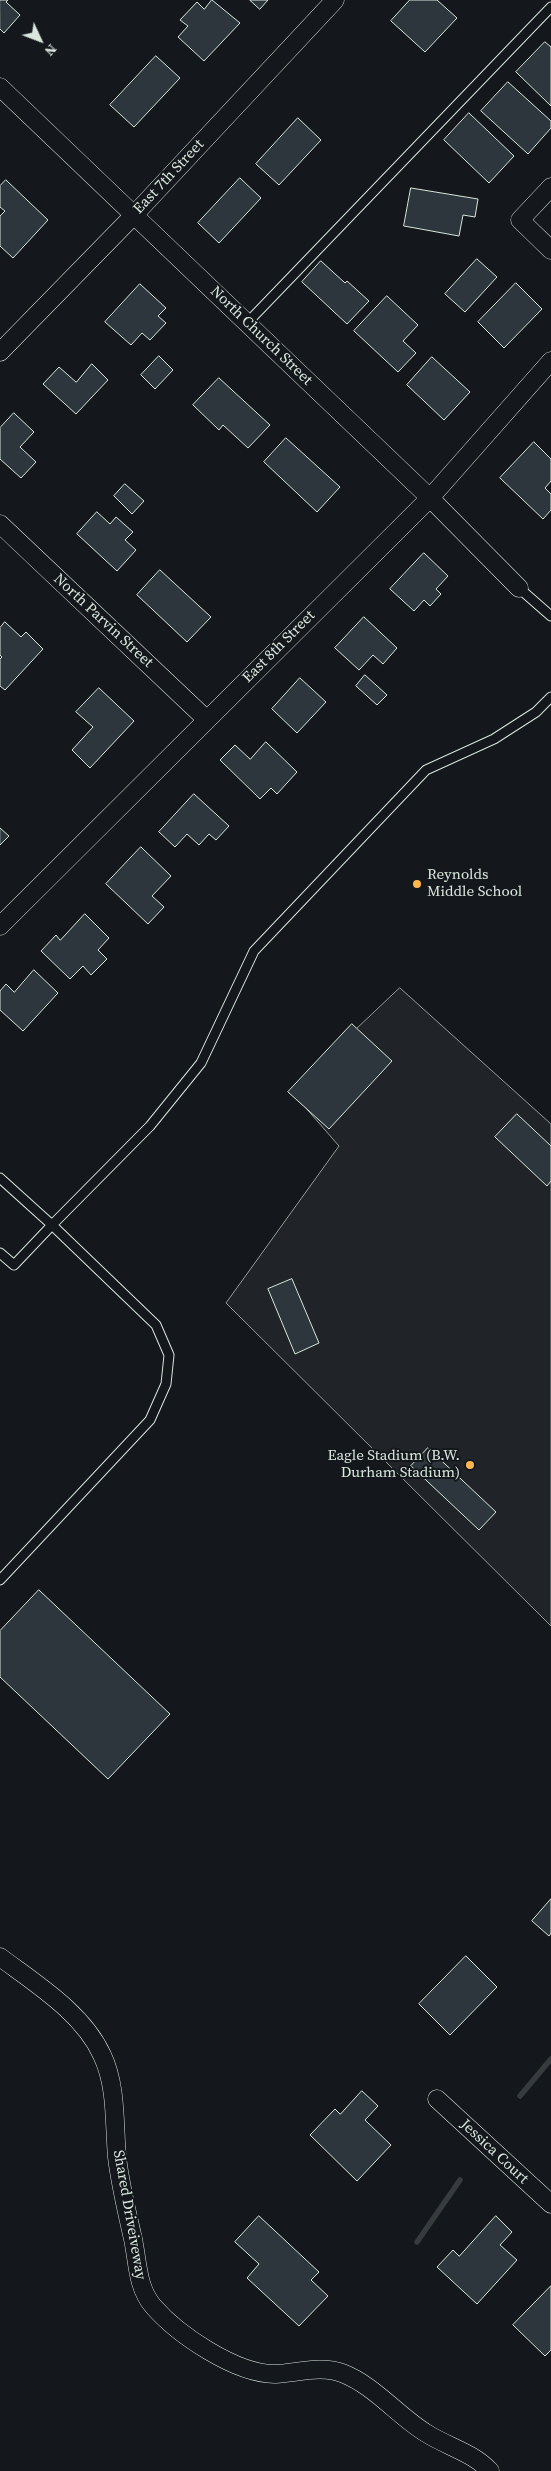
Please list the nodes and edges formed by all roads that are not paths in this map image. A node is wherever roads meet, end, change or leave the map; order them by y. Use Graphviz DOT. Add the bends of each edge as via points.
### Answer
graph roads {
  1 [pos="335,0"];
  2 [pos="551,7"];
  3 [pos="0,87"];
  4 [pos="551,188"];
  5 [pos="134,215"];
  6 [pos="551,250"];
  7 [pos="248,322"];
  8 [pos="0,352"];
  9 [pos="551,361"];
  10 [pos="430,498"];
  11 [pos="0,524"];
  12 [pos="519,588"];
  13 [pos="551,616"];
  14 [pos="551,697"];
  15 [pos="206,719"];
  16 [pos="0,926"];
  17 [pos="0,1178"];
  18 [pos="52,1224"];
  19 [pos="0,1253"];
  20 [pos="0,1580"];
  21 [pos="0,1957"];
  22 [pos="437,2099"];
  23 [pos="551,2204"];
  24 [pos="490,2471"];
  1 -- 5 [label="street, East 7th Street"];
  2 -- 7 [label="lane"];
  3 -- 5 [label="street, North Church Street"];
  4 -- 6 [label="street" via="520,220"];
  5 -- 7 [label="street, North Church Street"];
  5 -- 8 [label="street, East 7th Street"];
  7 -- 10 [label="street, North Church Street"];
  9 -- 10 [label="street, East 8th Street"];
  10 -- 12 [label="street, North Church Street"];
  10 -- 15 [label="street, East 8th Street"];
  11 -- 15 [label="street, North Parvin Street"];
  12 -- 13 [label="lane"];
  14 -- 18 [label="lane" via="536,712 494,739 426,770 254,951 200,1064 150,1126"];
  15 -- 16 [label="street, East 8th Street"];
  17 -- 18 [label="lane"];
  18 -- 19 [label="lane" via="14,1265"];
  18 -- 20 [label="lane" via="156,1325 169,1355 166,1384 150,1420"];
  21 -- 24 [label="street, Shared Driveiveway" via="80,2023 102,2055 109,2074 120,2176 140,2284 164,2318 208,2349 243,2368 260,2373 314,2370 343,2373 426,2433 477,2458"];
  22 -- 23 [label="street, Jessica Court"];
}
